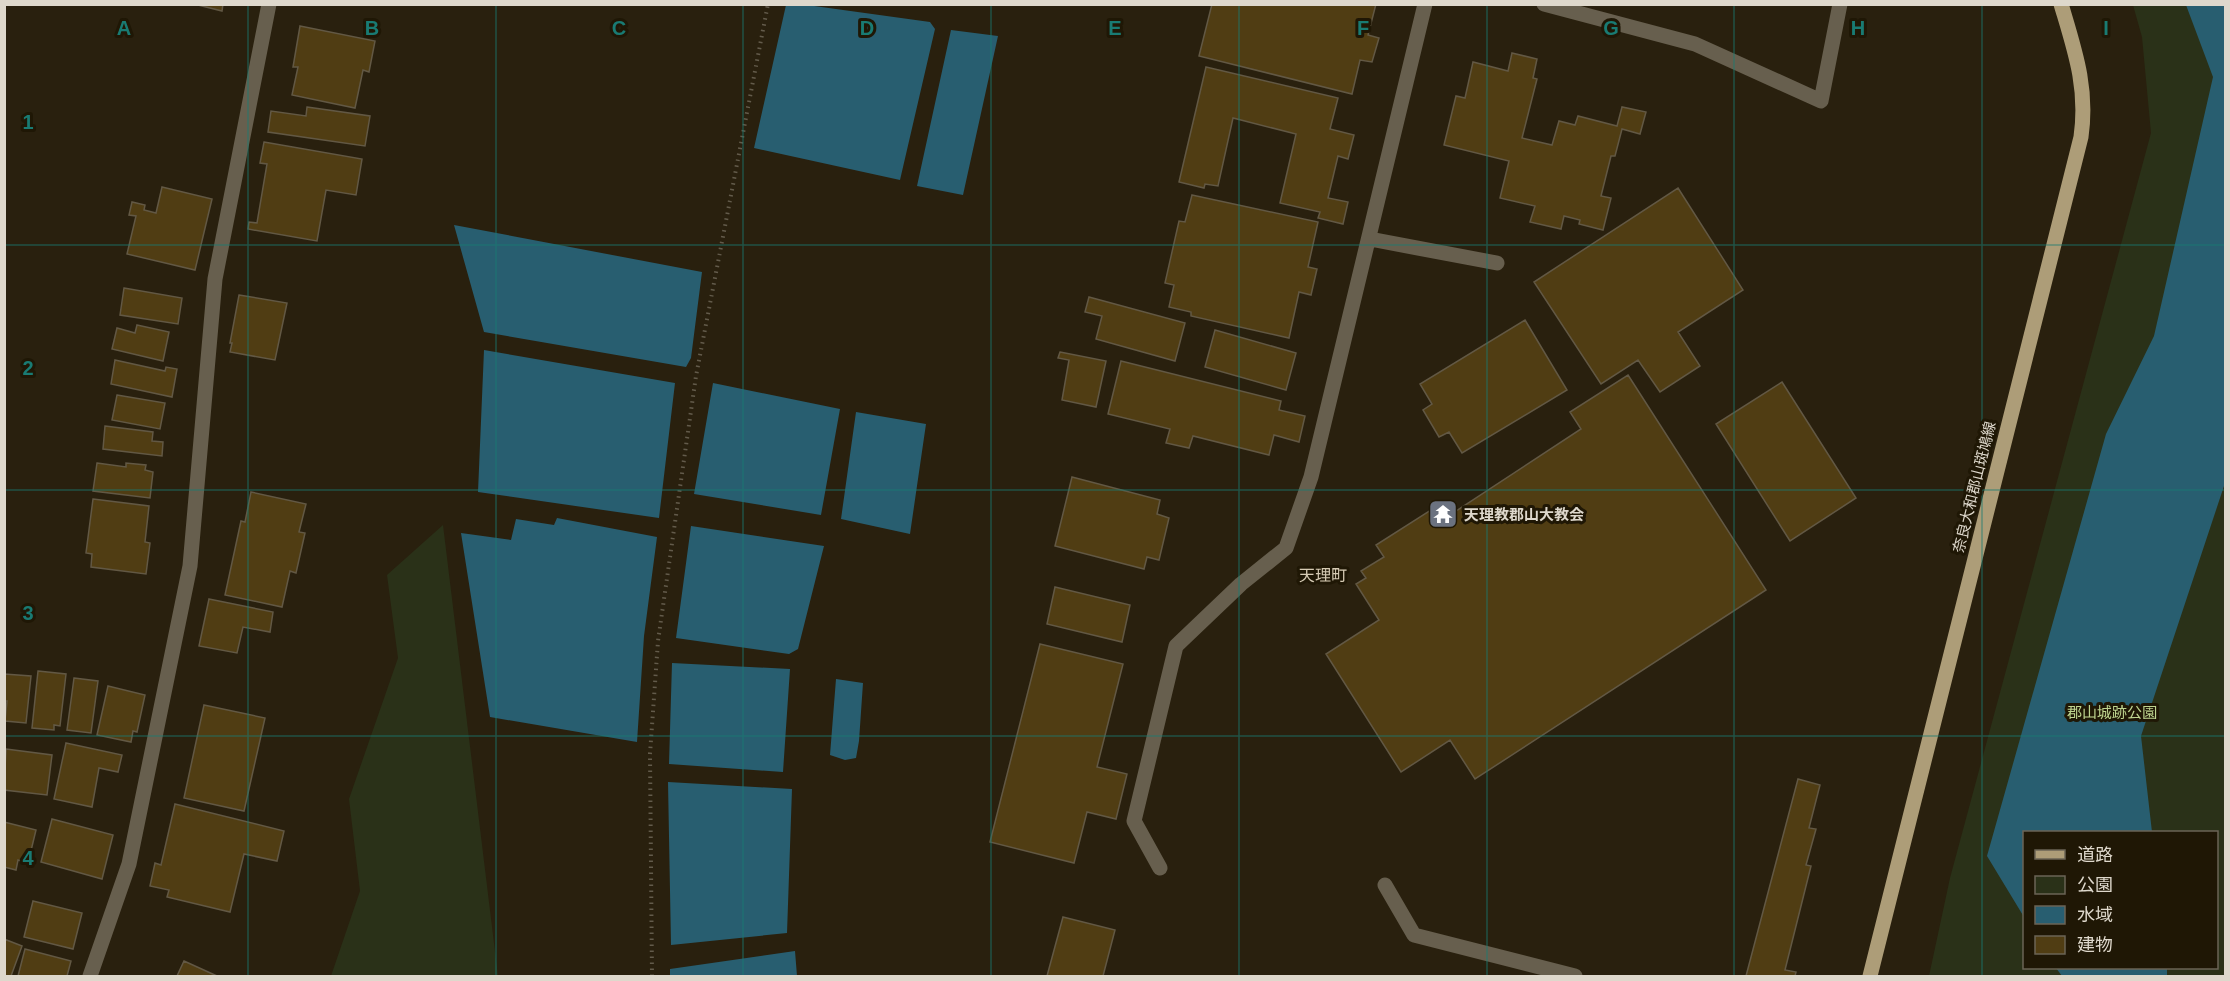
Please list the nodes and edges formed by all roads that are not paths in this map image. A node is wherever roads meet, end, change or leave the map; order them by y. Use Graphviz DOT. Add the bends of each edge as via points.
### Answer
graph roads {
  1 [pos="269,4"];
  2 [pos="1425,4"];
  3 [pos="1544,4"];
  4 [pos="1840,4"];
  5 [pos="2061,4"];
  6 [pos="1370,239"];
  7 [pos="1497,263"];
  8 [pos="1161,868"];
  9 [pos="1385,885"];
  10 [pos="90,976"];
  11 [pos="1575,976"];
  12 [pos="1870,976"];
  1 -- 10 [label="street" via="216,279 190,566 129,864"];
  2 -- 6 [label="street"];
  3 -- 4 [label="street" via="1695,44 1821,101"];
  5 -- 12 [label="main road, 奈良大和郡山斑鳩線" via="2082,79 2081,136"];
  6 -- 7 [label="street"];
  6 -- 8 [label="street" via="1311,477 1286,548 1241,584 1176,646 1134,821"];
  9 -- 11 [label="street" via="1414,935"];
}
